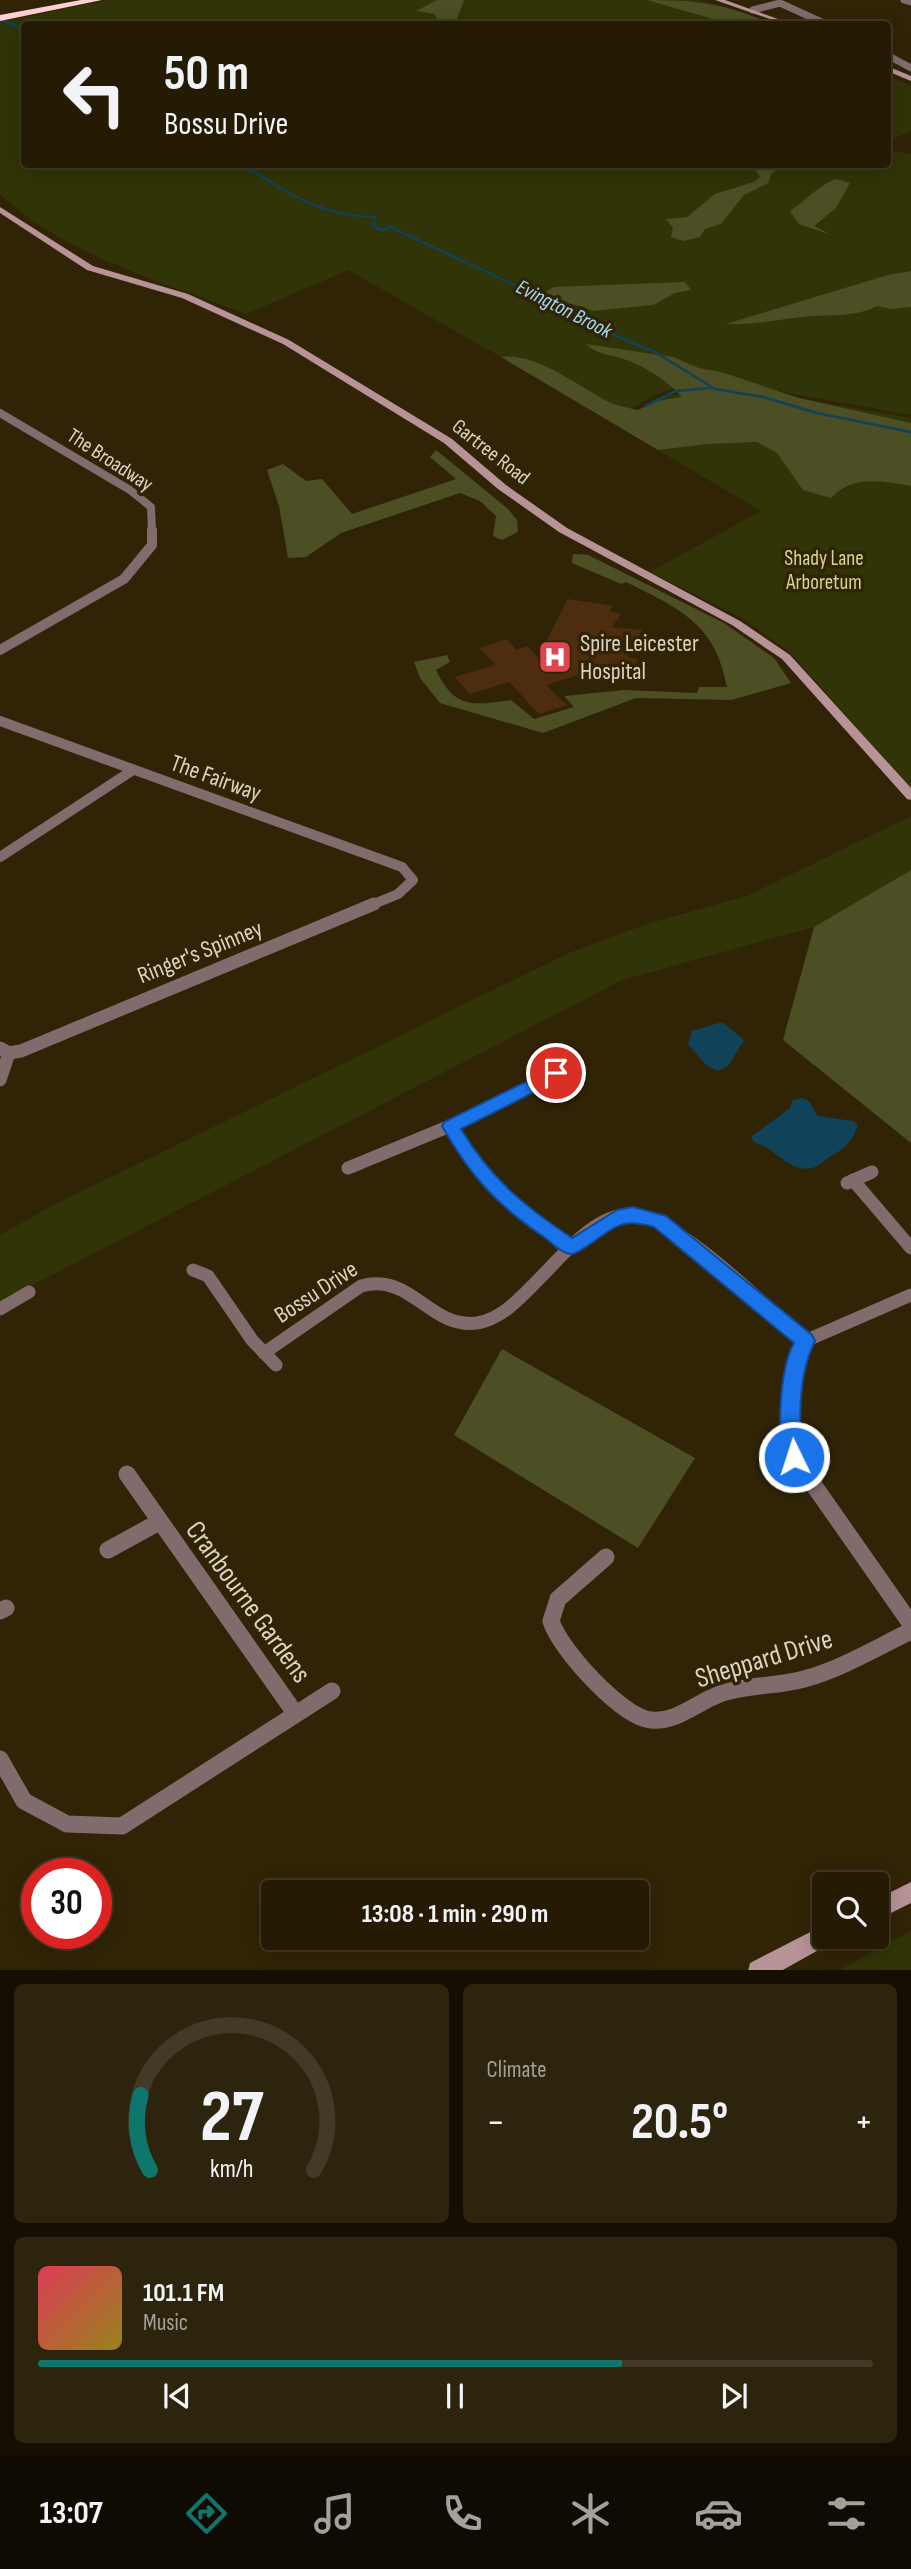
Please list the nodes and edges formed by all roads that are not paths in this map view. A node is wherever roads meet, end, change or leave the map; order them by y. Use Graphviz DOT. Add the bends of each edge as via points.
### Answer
graph roads {
  1 [pos="70,0"];
  2 [pos="97,0"];
  3 [pos="718,0"];
  4 [pos="772,0"];
  5 [pos="904,0"];
  6 [pos="911,2"];
  7 [pos="780,3"];
  8 [pos="753,10"];
  9 [pos="0,16"];
  10 [pos="781,21"];
  11 [pos="819,21"];
  12 [pos="891,57"];
  13 [pos="911,68"];
  14 [pos="891,70"];
  15 [pos="911,79"];
  16 [pos="0,209"];
  17 [pos="0,412"];
  18 [pos="0,650"];
  19 [pos="0,721"];
  20 [pos="133,770"];
  21 [pos="911,796"];
  22 [pos="0,857"];
  23 [pos="414,880"];
  24 [pos="5,1050"];
  25 [pos="577,1063"];
  26 [pos="0,1080"];
  27 [pos="450,1126"];
  28 [pos="348,1168"];
  29 [pos="872,1172"];
  30 [pos="571,1247"];
  31 [pos="911,1248"];
  32 [pos="193,1270"];
  33 [pos="29,1292"];
  34 [pos="911,1295"];
  35 [pos="0,1310"];
  36 [pos="805,1341"];
  37 [pos="264,1353"];
  38 [pos="276,1365"];
  39 [pos="127,1475"];
  40 [pos="159,1522"];
  41 [pos="107,1550"];
  42 [pos="606,1557"];
  43 [pos="911,1624"];
  44 [pos="911,1631"];
  45 [pos="332,1692"];
  46 [pos="295,1713"];
  47 [pos="0,1759"];
  48 [pos="911,1892"];
  49 [pos="889,1904"];
  50 [pos="812,1942"];
  51 [pos="758,1970"];
  1 -- 9 [label="highway"];
  2 -- 9 [label="highway"];
  3 -- 8 [label="main road"];
  4 -- 7 [label="street"];
  5 -- 6 [label="street"];
  7 -- 8 [label="street"];
  7 -- 11 [label="street"];
  8 -- 10 [label="main road"];
  12 -- 13 [label="street"];
  14 -- 15 [label="main road"];
  16 -- 21 [label="main road, Gartree Road" via="90,268 185,296 286,342 448,441 563,530 736,623 786,657"];
  17 -- 18 [label="street, The Broadway" via="131,490 151,507 152,545 124,579"];
  19 -- 20 [label="street, The Fairway"];
  20 -- 22 [label="street"];
  20 -- 23 [label="street, The Fairway" via="402,867"];
  23 -- 24 [label="street, Ringer's Spinney" via="398,894"];
  24 -- 26 [label="street"];
  25 -- 27 [label="street"];
  27 -- 28 [label="street"];
  27 -- 30 [label="street" via="492,1187"];
  29 -- 31 [label="street" via="850,1182"];
  30 -- 36 [label="street, Bossu Drive" via="617,1217 645,1215 674,1231"];
  30 -- 37 [label="street, Bossu Drive" via="508,1308 485,1321 448,1320 393,1283 378,1279"];
  32 -- 37 [label="street, Bossu Drive" via="215,1284"];
  33 -- 35 [label="street"];
  34 -- 36 [label="street"];
  36 -- 43 [label="street" via="797,1354 794,1375 794,1457"];
  37 -- 38 [label="street, Bossu Drive"];
  39 -- 40 [label="street, Cranbourne Gardens"];
  40 -- 41 [label="street, Cranbourne Gardens"];
  40 -- 46 [label="street, Cranbourne Gardens"];
  42 -- 44 [label="street, Sheppard Drive" via="552,1606 551,1622 560,1640 618,1704 645,1720 677,1716 736,1689 819,1674"];
  45 -- 46 [label="street, Cranbourne Gardens"];
  46 -- 47 [label="street, Cranbourne Gardens" via="122,1826 67,1824 24,1801"];
  48 -- 49 [label="main road"];
  50 -- 51 [label="main road"];
}
